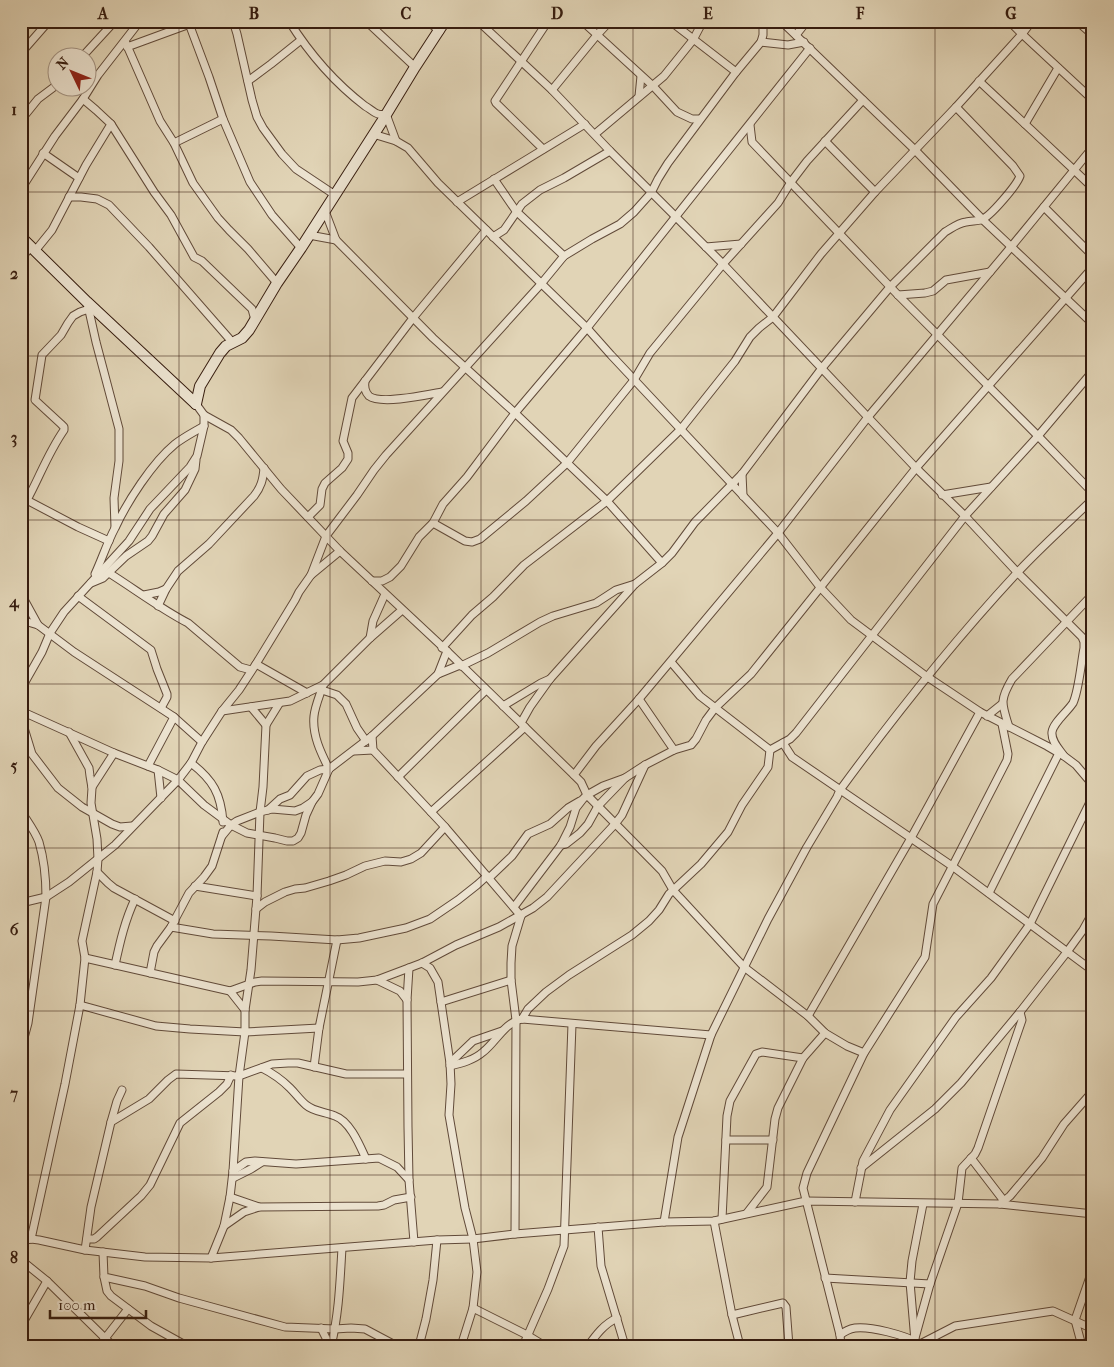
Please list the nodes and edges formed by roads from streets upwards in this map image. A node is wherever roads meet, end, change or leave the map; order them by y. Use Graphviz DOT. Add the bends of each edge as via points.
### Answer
graph roads {
  1 [pos="49,21"];
  2 [pos="115,21"];
  3 [pos="140,21"];
  4 [pos="198,21"];
  5 [pos="233,21"];
  6 [pos="289,21"];
  7 [pos="366,21"];
  8 [pos="427,21"];
  9 [pos="445,21"];
  10 [pos="478,21"];
  11 [pos="548,21"];
  12 [pos="582,21"];
  13 [pos="610,21"];
  14 [pos="670,21"];
  15 [pos="703,21"];
  16 [pos="763,21"];
  17 [pos="781,21"];
  18 [pos="807,21"];
  19 [pos="1010,21"];
  20 [pos="1032,21"];
  21 [pos="1077,21"];
  22 [pos="188,23"];
  23 [pos="440,31"];
  24 [pos="597,34"];
  25 [pos="1022,34"];
  26 [pos="796,35"];
  27 [pos="1093,35"];
  28 [pos="301,40"];
  29 [pos="693,40"];
  30 [pos="761,42"];
  31 [pos="804,42"];
  32 [pos="126,44"];
  33 [pos="90,48"];
  34 [pos="810,48"];
  35 [pos="21,53"];
  36 [pos="521,60"];
  37 [pos="415,67"];
  38 [pos="1058,68"];
  39 [pos="736,72"];
  40 [pos="641,76"];
  41 [pos="248,81"];
  42 [pos="979,82"];
  43 [pos="653,86"];
  44 [pos="552,90"];
  45 [pos="48,92"];
  46 [pos="640,96"];
  47 [pos="82,99"];
  48 [pos="863,100"];
  49 [pos="1093,100"];
  50 [pos="956,107"];
  51 [pos="386,114"];
  52 [pos="223,119"];
  53 [pos="21,120"];
  54 [pos="700,120"];
  55 [pos="111,124"];
  56 [pos="585,124"];
  57 [pos="1025,124"];
  58 [pos="750,125"];
  59 [pos="373,134"];
  60 [pos="595,134"];
  61 [pos="396,140"];
  62 [pos="737,140"];
  63 [pos="825,141"];
  64 [pos="752,142"];
  65 [pos="174,143"];
  66 [pos="1093,147"];
  67 [pos="543,149"];
  68 [pos="914,149"];
  69 [pos="610,151"];
  70 [pos="43,153"];
  71 [pos="1074,170"];
  72 [pos="79,178"];
  73 [pos="494,179"];
  74 [pos="791,182"];
  75 [pos="1093,188"];
  76 [pos="21,189"];
  77 [pos="875,192"];
  78 [pos="651,193"];
  79 [pos="334,195"];
  80 [pos="69,197"];
  81 [pos="457,202"];
  82 [pos="1044,207"];
  83 [pos="325,211"];
  84 [pos="516,211"];
  85 [pos="676,218"];
  86 [pos="983,220"];
  87 [pos="486,230"];
  88 [pos="839,233"];
  89 [pos="309,235"];
  90 [pos="21,237"];
  91 [pos="493,238"];
  92 [pos="336,240"];
  93 [pos="741,244"];
  94 [pos="706,247"];
  95 [pos="1011,247"];
  96 [pos="301,248"];
  97 [pos="33,249"];
  98 [pos="564,256"];
  99 [pos="1093,256"];
  100 [pos="21,258"];
  101 [pos="723,264"];
  102 [pos="1093,267"];
  103 [pos="990,272"];
  104 [pos="277,283"];
  105 [pos="541,284"];
  106 [pos="890,287"];
  107 [pos="898,296"];
  108 [pos="1066,298"];
  109 [pos="88,306"];
  110 [pos="773,317"];
  111 [pos="413,318"];
  112 [pos="256,320"];
  113 [pos="1093,324"];
  114 [pos="587,328"];
  115 [pos="938,334"];
  116 [pos="233,343"];
  117 [pos="465,368"];
  118 [pos="822,368"];
  119 [pos="1093,371"];
  120 [pos="634,380"];
  121 [pos="364,381"];
  122 [pos="989,386"];
  123 [pos="442,392"];
  124 [pos="196,404"];
  125 [pos="515,413"];
  126 [pos="204,416"];
  127 [pos="868,417"];
  128 [pos="204,426"];
  129 [pos="681,429"];
  130 [pos="1038,436"];
  131 [pos="196,456"];
  132 [pos="567,463"];
  133 [pos="264,468"];
  134 [pos="916,468"];
  135 [pos="742,474"];
  136 [pos="732,485"];
  137 [pos="992,487"];
  138 [pos="1093,494"];
  139 [pos="942,495"];
  140 [pos="743,496"];
  141 [pos="24,498"];
  142 [pos="1093,499"];
  143 [pos="607,501"];
  144 [pos="965,516"];
  145 [pos="308,517"];
  146 [pos="433,523"];
  147 [pos="115,527"];
  148 [pos="778,533"];
  149 [pos="326,536"];
  150 [pos="109,541"];
  151 [pos="340,551"];
  152 [pos="660,565"];
  153 [pos="1017,572"];
  154 [pos="109,573"];
  155 [pos="311,575"];
  156 [pos="372,581"];
  157 [pos="91,582"];
  158 [pos="635,584"];
  159 [pos="820,587"];
  160 [pos="166,589"];
  161 [pos="21,594"];
  162 [pos="385,594"];
  163 [pos="1093,594"];
  164 [pos="144,595"];
  165 [pos="78,596"];
  166 [pos="158,606"];
  167 [pos="402,610"];
  168 [pos="21,620"];
  169 [pos="1066,621"];
  170 [pos="38,625"];
  171 [pos="50,633"];
  172 [pos="872,637"];
  173 [pos="370,638"];
  174 [pos="444,650"];
  175 [pos="671,662"];
  176 [pos="460,666"];
  177 [pos="240,667"];
  178 [pos="254,667"];
  179 [pos="438,674"];
  180 [pos="926,676"];
  181 [pos="24,677"];
  182 [pos="550,679"];
  183 [pos="323,688"];
  184 [pos="21,689"];
  185 [pos="239,690"];
  186 [pos="486,690"];
  187 [pos="307,694"];
  188 [pos="640,699"];
  189 [pos="279,704"];
  190 [pos="1002,704"];
  191 [pos="503,706"];
  192 [pos="251,707"];
  193 [pos="161,708"];
  194 [pos="715,708"];
  195 [pos="21,711"];
  196 [pos="222,711"];
  197 [pos="980,712"];
  198 [pos="987,716"];
  199 [pos="174,717"];
  200 [pos="21,718"];
  201 [pos="1002,724"];
  202 [pos="266,725"];
  203 [pos="523,725"];
  204 [pos="1009,727"];
  205 [pos="69,732"];
  206 [pos="369,738"];
  207 [pos="202,742"];
  208 [pos="784,743"];
  209 [pos="373,750"];
  210 [pos="674,750"];
  211 [pos="770,750"];
  212 [pos="354,751"];
  213 [pos="114,753"];
  214 [pos="1061,754"];
  215 [pos="191,763"];
  216 [pos="645,765"];
  217 [pos="148,766"];
  218 [pos="329,769"];
  219 [pos="158,770"];
  220 [pos="574,775"];
  221 [pos="398,777"];
  222 [pos="625,778"];
  223 [pos="178,780"];
  224 [pos="1093,786"];
  225 [pos="92,788"];
  226 [pos="840,790"];
  227 [pos="1093,796"];
  228 [pos="585,797"];
  229 [pos="161,798"];
  230 [pos="312,802"];
  231 [pos="598,806"];
  232 [pos="268,810"];
  233 [pos="21,811"];
  234 [pos="260,812"];
  235 [pos="431,812"];
  236 [pos="92,813"];
  237 [pos="223,820"];
  238 [pos="615,824"];
  239 [pos="231,825"];
  240 [pos="132,826"];
  241 [pos="445,827"];
  242 [pos="222,836"];
  243 [pos="259,836"];
  244 [pos="911,838"];
  245 [pos="561,846"];
  246 [pos="98,859"];
  247 [pos="952,866"];
  248 [pos="480,868"];
  249 [pos="96,872"];
  250 [pos="488,877"];
  251 [pos="478,885"];
  252 [pos="195,886"];
  253 [pos="673,890"];
  254 [pos="989,893"];
  255 [pos="257,896"];
  256 [pos="46,897"];
  257 [pos="135,899"];
  258 [pos="21,903"];
  259 [pos="514,907"];
  260 [pos="256,910"];
  261 [pos="1093,912"];
  262 [pos="521,916"];
  263 [pos="173,924"];
  264 [pos="1030,924"];
  265 [pos="253,936"];
  266 [pos="337,940"];
  267 [pos="1067,952"];
  268 [pos="85,958"];
  269 [pos="422,963"];
  270 [pos="115,965"];
  271 [pos="744,967"];
  272 [pos="409,968"];
  273 [pos="1093,971"];
  274 [pos="150,973"];
  275 [pos="377,980"];
  276 [pos="511,980"];
  277 [pos="329,981"];
  278 [pos="250,984"];
  279 [pos="230,991"];
  280 [pos="407,1000"];
  281 [pos="441,1002"];
  282 [pos="80,1006"];
  283 [pos="246,1010"];
  284 [pos="1020,1012"];
  285 [pos="808,1016"];
  286 [pos="519,1019"];
  287 [pos="572,1024"];
  288 [pos="319,1028"];
  289 [pos="503,1031"];
  290 [pos="245,1032"];
  291 [pos="825,1033"];
  292 [pos="711,1035"];
  293 [pos="21,1049"];
  294 [pos="864,1053"];
  295 [pos="803,1058"];
  296 [pos="450,1064"];
  297 [pos="314,1067"];
  298 [pos="262,1068"];
  299 [pos="407,1074"];
  300 [pos="235,1075"];
  301 [pos="122,1090"];
  302 [pos="1093,1091"];
  303 [pos="111,1122"];
  304 [pos="726,1140"];
  305 [pos="773,1140"];
  306 [pos="971,1158"];
  307 [pos="366,1159"];
  308 [pos="861,1168"];
  309 [pos="233,1174"];
  310 [pos="410,1180"];
  311 [pos="230,1197"];
  312 [pos="411,1197"];
  313 [pos="806,1201"];
  314 [pos="855,1202"];
  315 [pos="1002,1202"];
  316 [pos="958,1203"];
  317 [pos="923,1204"];
  318 [pos="259,1207"];
  319 [pos="747,1214"];
  320 [pos="1093,1214"];
  321 [pos="718,1220"];
  322 [pos="664,1222"];
  323 [pos="224,1226"];
  324 [pos="598,1227"];
  325 [pos="566,1230"];
  326 [pos="515,1234"];
  327 [pos="31,1239"];
  328 [pos="87,1239"];
  329 [pos="472,1239"];
  330 [pos="437,1240"];
  331 [pos="21,1241"];
  332 [pos="414,1242"];
  333 [pos="342,1248"];
  334 [pos="85,1250"];
  335 [pos="103,1252"];
  336 [pos="211,1258"];
  337 [pos="21,1260"];
  338 [pos="1093,1268"];
  339 [pos="104,1277"];
  340 [pos="825,1278"];
  341 [pos="47,1281"];
  342 [pos="910,1282"];
  343 [pos="930,1284"];
  344 [pos="473,1308"];
  345 [pos="128,1309"];
  346 [pos="732,1315"];
  347 [pos="616,1318"];
  348 [pos="1075,1320"];
  349 [pos="21,1326"];
  350 [pos="321,1328"];
  351 [pos="335,1329"];
  352 [pos="1093,1329"];
  353 [pos="840,1334"];
  354 [pos="527,1335"];
  355 [pos="105,1338"];
  356 [pos="917,1343"];
  357 [pos="99,1346"];
  358 [pos="113,1346"];
  359 [pos="187,1346"];
  360 [pos="330,1346"];
  361 [pos="397,1346"];
  362 [pos="418,1346"];
  363 [pos="461,1346"];
  364 [pos="523,1346"];
  365 [pos="545,1346"];
  366 [pos="588,1346"];
  367 [pos="625,1346"];
  368 [pos="740,1346"];
  369 [pos="789,1346"];
  370 [pos="841,1346"];
  371 [pos="1082,1346"];
  1 -- 35 [label="street"];
  2 -- 33 [label="street"];
  3 -- 32 [label="street"];
  4 -- 22 [label="street"];
  5 -- 41 [label="street"];
  6 -- 28 [label="street"];
  7 -- 37 [label="street"];
  8 -- 23 [label="street"];
  9 -- 23 [label="street"];
  10 -- 36 [label="street"];
  11 -- 36 [label="street"];
  12 -- 24 [label="street"];
  13 -- 24 [label="street"];
  14 -- 29 [label="street"];
  15 -- 29 [label="street"];
  16 -- 30 [label="street"];
  17 -- 26 [label="street"];
  18 -- 26 [label="street"];
  19 -- 25 [label="street"];
  20 -- 25 [label="street"];
  21 -- 27 [label="street"];
  22 -- 32 [label="street"];
  22 -- 52 [label="street"];
  23 -- 37 [label="street"];
  24 -- 40 [label="street"];
  24 -- 44 [label="street"];
  25 -- 38 [label="street"];
  25 -- 42 [label="street"];
  26 -- 31 [label="street"];
  28 -- 41 [label="street"];
  28 -- 51 [label="street" via="356,99 378,114"];
  29 -- 39 [label="street"];
  29 -- 43 [label="street"];
  30 -- 31 [label="street" via="788,45"];
  30 -- 39 [label="street"];
  31 -- 34 [label="street"];
  32 -- 47 [label="street"];
  32 -- 65 [label="street" via="160,121"];
  34 -- 48 [label="street"];
  34 -- 58 [label="street"];
  36 -- 44 [label="street"];
  36 -- 67 [label="street" via="495,101"];
  37 -- 51 [label="street"];
  38 -- 49 [label="street"];
  38 -- 57 [label="street"];
  39 -- 54 [label="street"];
  40 -- 43 [label="street"];
  40 -- 46 [label="street"];
  41 -- 79 [label="street" via="257,117 282,154 296,169"];
  42 -- 50 [label="street"];
  42 -- 57 [label="street"];
  43 -- 46 [label="street"];
  43 -- 54 [label="street" via="677,112"];
  44 -- 56 [label="street"];
  45 -- 53 [label="street"];
  46 -- 60 [label="street"];
  47 -- 55 [label="street"];
  47 -- 70 [label="street"];
  48 -- 63 [label="street"];
  48 -- 68 [label="street"];
  50 -- 68 [label="street"];
  50 -- 86 [label="street" via="1020,176"];
  51 -- 59 [label="street"];
  51 -- 61 [label="street"];
  52 -- 65 [label="street"];
  52 -- 96 [label="street" via="250,182 272,216"];
  54 -- 78 [label="street" via="668,163"];
  55 -- 72 [label="street"];
  55 -- 112 [label="street" via="172,215 194,257 252,309"];
  56 -- 60 [label="street"];
  56 -- 67 [label="street"];
  57 -- 71 [label="street"];
  58 -- 62 [label="street"];
  58 -- 64 [label="street"];
  59 -- 61 [label="street"];
  59 -- 79 [label="street"];
  60 -- 69 [label="street"];
  61 -- 81 [label="street" via="414,154"];
  62 -- 64 [label="street"];
  62 -- 85 [label="street"];
  63 -- 74 [label="street"];
  63 -- 77 [label="street"];
  64 -- 74 [label="street"];
  65 -- 104 [label="street" via="193,183 218,218"];
  66 -- 71 [label="street"];
  67 -- 73 [label="street"];
  68 -- 77 [label="street"];
  68 -- 86 [label="street"];
  69 -- 78 [label="street"];
  69 -- 84 [label="street" via="540,190"];
  70 -- 72 [label="street"];
  70 -- 76 [label="street"];
  71 -- 75 [label="street"];
  71 -- 82 [label="street"];
  72 -- 80 [label="street"];
  73 -- 81 [label="street"];
  73 -- 84 [label="street"];
  74 -- 88 [label="street"];
  74 -- 93 [label="street" via="778,203"];
  77 -- 88 [label="street"];
  78 -- 85 [label="street"];
  78 -- 98 [label="street" via="620,224"];
  79 -- 83 [label="street"];
  80 -- 97 [label="street" via="48,236"];
  80 -- 116 [label="street" via="97,199 109,205"];
  81 -- 87 [label="street"];
  82 -- 95 [label="street"];
  82 -- 99 [label="street"];
  83 -- 89 [label="street"];
  83 -- 92 [label="street"];
  84 -- 91 [label="street" via="504,230"];
  84 -- 98 [label="street"];
  85 -- 94 [label="street"];
  85 -- 114 [label="street"];
  86 -- 95 [label="street"];
  86 -- 106 [label="street" via="954,226"];
  87 -- 91 [label="street"];
  87 -- 111 [label="street"];
  88 -- 106 [label="street"];
  88 -- 110 [label="street"];
  89 -- 92 [label="street"];
  89 -- 96 [label="street"];
  90 -- 97 [label="street"];
  91 -- 105 [label="street"];
  92 -- 111 [label="street"];
  93 -- 94 [label="street"];
  93 -- 101 [label="street"];
  94 -- 101 [label="street"];
  95 -- 103 [label="street"];
  95 -- 108 [label="street"];
  96 -- 104 [label="street"];
  97 -- 100 [label="street"];
  97 -- 109 [label="street"];
  98 -- 105 [label="street"];
  101 -- 110 [label="street"];
  101 -- 120 [label="street" via="650,353"];
  102 -- 108 [label="street"];
  103 -- 107 [label="street" via="946,280 933,291"];
  103 -- 115 [label="street"];
  104 -- 112 [label="street"];
  105 -- 114 [label="street"];
  105 -- 117 [label="street"];
  106 -- 107 [label="street"];
  106 -- 118 [label="street"];
  107 -- 115 [label="street"];
  108 -- 113 [label="street"];
  108 -- 122 [label="street"];
  109 -- 124 [label="street"];
  109 -- 141 [label="street" via="73,316 41,358 35,400 64,430 49,452 39,478"];
  109 -- 147 [label="street" via="119,428"];
  110 -- 118 [label="street"];
  110 -- 129 [label="street" via="750,337"];
  111 -- 117 [label="street"];
  111 -- 121 [label="street"];
  112 -- 116 [label="street" via="242,338"];
  114 -- 120 [label="street"];
  114 -- 125 [label="street"];
  115 -- 122 [label="street"];
  115 -- 127 [label="street"];
  116 -- 124 [label="street" via="226,346 211,367 200,386"];
  117 -- 123 [label="street"];
  117 -- 125 [label="street"];
  118 -- 127 [label="street"];
  118 -- 135 [label="street"];
  119 -- 130 [label="street"];
  120 -- 129 [label="street"];
  120 -- 132 [label="street"];
  121 -- 123 [label="street" via="368,395 378,399"];
  121 -- 145 [label="street" via="351,402 344,434 348,460 325,483 320,505"];
  122 -- 130 [label="street"];
  122 -- 134 [label="street"];
  123 -- 149 [label="street" via="374,470"];
  124 -- 126 [label="street"];
  125 -- 132 [label="street"];
  125 -- 146 [label="street" via="443,504"];
  126 -- 128 [label="street"];
  126 -- 133 [label="street" via="231,430"];
  127 -- 134 [label="street"];
  127 -- 148 [label="street"];
  128 -- 131 [label="street"];
  128 -- 147 [label="street" via="164,455"];
  129 -- 136 [label="street"];
  129 -- 143 [label="street"];
  130 -- 137 [label="street"];
  130 -- 138 [label="street"];
  131 -- 154 [label="street" via="195,469 185,490 164,514 152,536"];
  131 -- 157 [label="street" via="179,480 150,509 129,541"];
  132 -- 143 [label="street"];
  132 -- 146 [label="street" via="480,539 465,541"];
  133 -- 145 [label="street"];
  133 -- 160 [label="street" via="263,480 254,496 209,544 178,571"];
  134 -- 139 [label="street"];
  134 -- 159 [label="street"];
  135 -- 136 [label="street"];
  135 -- 140 [label="street"];
  136 -- 140 [label="street"];
  136 -- 152 [label="street" via="695,522"];
  137 -- 139 [label="street"];
  137 -- 144 [label="street"];
  139 -- 144 [label="street"];
  140 -- 148 [label="street"];
  141 -- 150 [label="street"];
  142 -- 153 [label="street"];
  143 -- 152 [label="street" via="657,556"];
  143 -- 174 [label="street" via="524,565 472,615"];
  144 -- 153 [label="street"];
  144 -- 172 [label="street"];
  145 -- 149 [label="street"];
  146 -- 156 [label="street" via="390,577"];
  147 -- 150 [label="street"];
  148 -- 159 [label="street"];
  148 -- 175 [label="street"];
  149 -- 151 [label="street"];
  149 -- 155 [label="street"];
  150 -- 157 [label="street"];
  151 -- 155 [label="street"];
  151 -- 156 [label="street"];
  152 -- 158 [label="street"];
  153 -- 169 [label="street"];
  153 -- 180 [label="street"];
  154 -- 157 [label="street"];
  154 -- 164 [label="street"];
  155 -- 178 [label="street"];
  156 -- 162 [label="street"];
  157 -- 165 [label="street"];
  158 -- 176 [label="street" via="616,590 596,603 540,622"];
  158 -- 182 [label="street"];
  159 -- 172 [label="street"];
  159 -- 194 [label="street" via="751,674"];
  160 -- 164 [label="street"];
  160 -- 166 [label="street"];
  161 -- 170 [label="street"];
  162 -- 167 [label="street"];
  162 -- 173 [label="street" via="373,621"];
  163 -- 169 [label="street"];
  164 -- 166 [label="street"];
  165 -- 171 [label="street"];
  165 -- 193 [label="street" via="151,650 167,694"];
  166 -- 177 [label="street" via="194,627"];
  167 -- 173 [label="street"];
  167 -- 174 [label="street"];
  168 -- 170 [label="street"];
  169 -- 190 [label="street" via="1012,679"];
  169 -- 214 [label="street" via="1082,637 1084,648 1076,696 1052,728 1053,740"];
  170 -- 171 [label="street"];
  171 -- 181 [label="street" via="42,652"];
  171 -- 193 [label="street"];
  172 -- 180 [label="street"];
  172 -- 208 [label="street" via="796,733"];
  173 -- 183 [label="street"];
  174 -- 176 [label="street"];
  174 -- 179 [label="street"];
  175 -- 188 [label="street"];
  175 -- 194 [label="street" via="700,696"];
  176 -- 179 [label="street"];
  176 -- 186 [label="street"];
  177 -- 178 [label="street"];
  177 -- 185 [label="street"];
  178 -- 185 [label="street"];
  178 -- 187 [label="street"];
  179 -- 206 [label="street"];
  180 -- 197 [label="street"];
  180 -- 226 [label="street"];
  181 -- 184 [label="street"];
  182 -- 191 [label="street"];
  182 -- 203 [label="street" via="530,707"];
  183 -- 187 [label="street"];
  183 -- 206 [label="street" via="346,704 357,728"];
  183 -- 218 [label="street" via="314,714 314,732"];
  185 -- 196 [label="street"];
  186 -- 191 [label="street"];
  186 -- 221 [label="street"];
  187 -- 189 [label="street"];
  188 -- 210 [label="street"];
  188 -- 220 [label="street"];
  189 -- 192 [label="street"];
  189 -- 202 [label="street"];
  190 -- 198 [label="street"];
  190 -- 204 [label="street"];
  191 -- 203 [label="street"];
  192 -- 196 [label="street"];
  192 -- 202 [label="street"];
  193 -- 199 [label="street"];
  194 -- 210 [label="street" via="691,745"];
  194 -- 211 [label="street"];
  195 -- 205 [label="street"];
  196 -- 207 [label="street"];
  197 -- 198 [label="street"];
  197 -- 244 [label="street"];
  198 -- 201 [label="street"];
  199 -- 207 [label="street"];
  199 -- 217 [label="street"];
  200 -- 236 [label="street" via="37,762 58,788"];
  201 -- 204 [label="street"];
  201 -- 247 [label="street" via="1007,760"];
  202 -- 234 [label="street"];
  203 -- 220 [label="street"];
  203 -- 235 [label="street"];
  204 -- 214 [label="street"];
  205 -- 213 [label="street"];
  205 -- 225 [label="street" via="89,768"];
  206 -- 209 [label="street"];
  206 -- 212 [label="street"];
  207 -- 215 [label="street"];
  208 -- 211 [label="street"];
  208 -- 226 [label="street" via="792,757"];
  209 -- 212 [label="street"];
  209 -- 221 [label="street"];
  210 -- 216 [label="street"];
  211 -- 253 [label="street" via="768,767 728,832"];
  212 -- 218 [label="street"];
  213 -- 217 [label="street"];
  213 -- 225 [label="street"];
  214 -- 224 [label="street" via="1076,765"];
  214 -- 254 [label="street"];
  215 -- 223 [label="street"];
  215 -- 237 [label="street" via="207,776 215,788"];
  216 -- 222 [label="street"];
  216 -- 238 [label="street"];
  217 -- 219 [label="street"];
  218 -- 230 [label="street"];
  218 -- 232 [label="street" via="308,776 290,795"];
  219 -- 223 [label="street"];
  219 -- 229 [label="street"];
  220 -- 228 [label="street" via="581,782"];
  221 -- 235 [label="street"];
  222 -- 228 [label="street" via="602,786"];
  222 -- 231 [label="street"];
  223 -- 229 [label="street"];
  223 -- 237 [label="street"];
  225 -- 236 [label="street"];
  226 -- 244 [label="street"];
  226 -- 271 [label="street"];
  227 -- 264 [label="street"];
  228 -- 231 [label="street"];
  228 -- 245 [label="street" via="576,808"];
  228 -- 250 [label="street" via="550,824 528,834 512,856"];
  229 -- 240 [label="street"];
  230 -- 232 [label="street" via="295,811"];
  230 -- 243 [label="street" via="298,838 287,841"];
  231 -- 238 [label="street"];
  231 -- 245 [label="street" via="580,833"];
  232 -- 234 [label="street"];
  233 -- 256 [label="street" via="38,842"];
  234 -- 239 [label="street"];
  234 -- 243 [label="street"];
  235 -- 241 [label="street"];
  236 -- 240 [label="street" via="120,827"];
  236 -- 246 [label="street"];
  237 -- 239 [label="street"];
  237 -- 242 [label="street"];
  238 -- 253 [label="street" via="662,871"];
  238 -- 262 [label="street" via="547,897"];
  239 -- 242 [label="street"];
  239 -- 243 [label="street"];
  240 -- 246 [label="street"];
  241 -- 248 [label="street"];
  241 -- 260 [label="street" via="411,859 365,866 329,881 295,888 265,902"];
  242 -- 252 [label="street" via="212,866"];
  243 -- 255 [label="street"];
  244 -- 247 [label="street"];
  244 -- 285 [label="street"];
  245 -- 259 [label="street"];
  246 -- 249 [label="street"];
  246 -- 256 [label="street"];
  247 -- 254 [label="street"];
  247 -- 294 [label="street" via="932,904 925,957"];
  248 -- 250 [label="street"];
  248 -- 251 [label="street"];
  249 -- 257 [label="street"];
  249 -- 268 [label="street" via="82,941"];
  250 -- 251 [label="street"];
  250 -- 259 [label="street"];
  251 -- 266 [label="street" via="418,924"];
  252 -- 255 [label="street"];
  252 -- 263 [label="street"];
  253 -- 271 [label="street"];
  253 -- 286 [label="street" via="649,921 546,992"];
  254 -- 264 [label="street"];
  255 -- 260 [label="street"];
  256 -- 258 [label="street"];
  256 -- 293 [label="street" via="28,1023"];
  257 -- 263 [label="street"];
  257 -- 270 [label="street"];
  259 -- 262 [label="street"];
  260 -- 265 [label="street"];
  261 -- 267 [label="street"];
  262 -- 269 [label="street"];
  262 -- 276 [label="street" via="512,946"];
  263 -- 265 [label="street" via="214,934"];
  263 -- 274 [label="street" via="154,952"];
  264 -- 267 [label="street"];
  264 -- 308 [label="street" via="904,1089"];
  265 -- 266 [label="street"];
  265 -- 278 [label="street"];
  266 -- 277 [label="street"];
  267 -- 273 [label="street"];
  267 -- 284 [label="street"];
  268 -- 270 [label="street"];
  268 -- 282 [label="street"];
  269 -- 272 [label="street"];
  269 -- 281 [label="street" via="436,976"];
  270 -- 274 [label="street"];
  271 -- 285 [label="street"];
  271 -- 292 [label="street"];
  272 -- 275 [label="street"];
  272 -- 280 [label="street"];
  274 -- 279 [label="street"];
  275 -- 277 [label="street"];
  275 -- 280 [label="street" via="400,991"];
  276 -- 281 [label="street"];
  276 -- 286 [label="street"];
  277 -- 278 [label="street" via="262,981"];
  277 -- 288 [label="street"];
  278 -- 279 [label="street"];
  278 -- 283 [label="street"];
  279 -- 283 [label="street"];
  280 -- 299 [label="street"];
  281 -- 296 [label="street"];
  282 -- 290 [label="street" via="156,1026"];
  282 -- 327 [label="street"];
  283 -- 290 [label="street"];
  284 -- 306 [label="street" via="1022,1020 978,1148"];
  284 -- 308 [label="street" via="936,1109"];
  285 -- 291 [label="street"];
  286 -- 287 [label="street"];
  286 -- 289 [label="street"];
  286 -- 326 [label="street"];
  287 -- 292 [label="street"];
  287 -- 325 [label="street"];
  288 -- 290 [label="street"];
  288 -- 297 [label="street"];
  289 -- 296 [label="street" via="473,1041"];
  289 -- 296 [label="street" via="479,1056 460,1064"];
  290 -- 300 [label="street"];
  291 -- 294 [label="street"];
  291 -- 295 [label="street"];
  292 -- 322 [label="street" via="678,1137"];
  294 -- 313 [label="street" via="807,1173 803,1188"];
  295 -- 304 [label="street" via="762,1052 756,1054 730,1101"];
  295 -- 305 [label="street" via="778,1108"];
  296 -- 329 [label="street" via="449,1114"];
  297 -- 298 [label="street" via="288,1062"];
  297 -- 299 [label="street" via="346,1074"];
  298 -- 300 [label="street"];
  298 -- 307 [label="street" via="289,1087 306,1105 343,1120 359,1142"];
  299 -- 310 [label="street"];
  300 -- 303 [label="street" via="176,1074 150,1099"];
  300 -- 309 [label="street"];
  300 -- 328 [label="street" via="180,1124 150,1185 141,1196 97,1237"];
  301 -- 303 [label="street"];
  302 -- 315 [label="street" via="1064,1124 1042,1158"];
  303 -- 328 [label="street" via="91,1207"];
  304 -- 305 [label="street"];
  304 -- 321 [label="street"];
  305 -- 319 [label="street" via="767,1187"];
  306 -- 315 [label="street"];
  306 -- 316 [label="street" via="962,1168"];
  307 -- 309 [label="street" via="296,1164 262,1162"];
  307 -- 310 [label="street" via="379,1158 402,1171"];
  308 -- 314 [label="street"];
  309 -- 311 [label="street"];
  310 -- 312 [label="street"];
  311 -- 318 [label="street"];
  311 -- 323 [label="street"];
  312 -- 318 [label="street" via="378,1206"];
  312 -- 332 [label="street"];
  313 -- 314 [label="street"];
  313 -- 319 [label="street"];
  313 -- 340 [label="street"];
  314 -- 317 [label="street"];
  315 -- 316 [label="street"];
  315 -- 320 [label="street"];
  316 -- 317 [label="street"];
  316 -- 343 [label="street"];
  317 -- 342 [label="street"];
  318 -- 323 [label="street" via="244,1212"];
  319 -- 321 [label="street"];
  321 -- 322 [label="street"];
  321 -- 346 [label="street"];
  322 -- 324 [label="street"];
  323 -- 336 [label="street"];
  324 -- 325 [label="street"];
  324 -- 347 [label="street" via="601,1266"];
  325 -- 326 [label="street"];
  325 -- 354 [label="street" via="564,1246"];
  326 -- 329 [label="street"];
  327 -- 331 [label="street"];
  327 -- 334 [label="street"];
  328 -- 334 [label="street"];
  329 -- 330 [label="street"];
  329 -- 344 [label="street" via="477,1272"];
  330 -- 332 [label="street"];
  330 -- 362 [label="street" via="433,1280"];
  332 -- 333 [label="street"];
  333 -- 336 [label="street"];
  333 -- 351 [label="street"];
  334 -- 335 [label="street"];
  335 -- 336 [label="street" via="145,1257"];
  335 -- 339 [label="street"];
  337 -- 341 [label="street"];
  338 -- 348 [label="street"];
  339 -- 345 [label="street" via="111,1296"];
  339 -- 350 [label="street" via="285,1327"];
  340 -- 342 [label="street"];
  340 -- 353 [label="street"];
  341 -- 349 [label="street"];
  341 -- 355 [label="street"];
  342 -- 343 [label="street"];
  342 -- 356 [label="street"];
  343 -- 356 [label="street"];
  344 -- 354 [label="street"];
  344 -- 363 [label="street"];
  345 -- 355 [label="street"];
  345 -- 359 [label="street"];
  346 -- 368 [label="street"];
  346 -- 369 [label="street" via="785,1304"];
  347 -- 366 [label="street" via="605,1325"];
  347 -- 367 [label="street"];
  348 -- 352 [label="street"];
  348 -- 356 [label="street" via="1055,1311 1032,1314 955,1326"];
  348 -- 371 [label="street"];
  350 -- 351 [label="street"];
  350 -- 360 [label="street"];
  351 -- 360 [label="street"];
  351 -- 361 [label="street" via="365,1329"];
  353 -- 356 [label="street" via="863,1328 897,1334"];
  353 -- 370 [label="street"];
  354 -- 364 [label="street"];
  354 -- 365 [label="street"];
  355 -- 357 [label="street"];
  355 -- 358 [label="street"];
}
